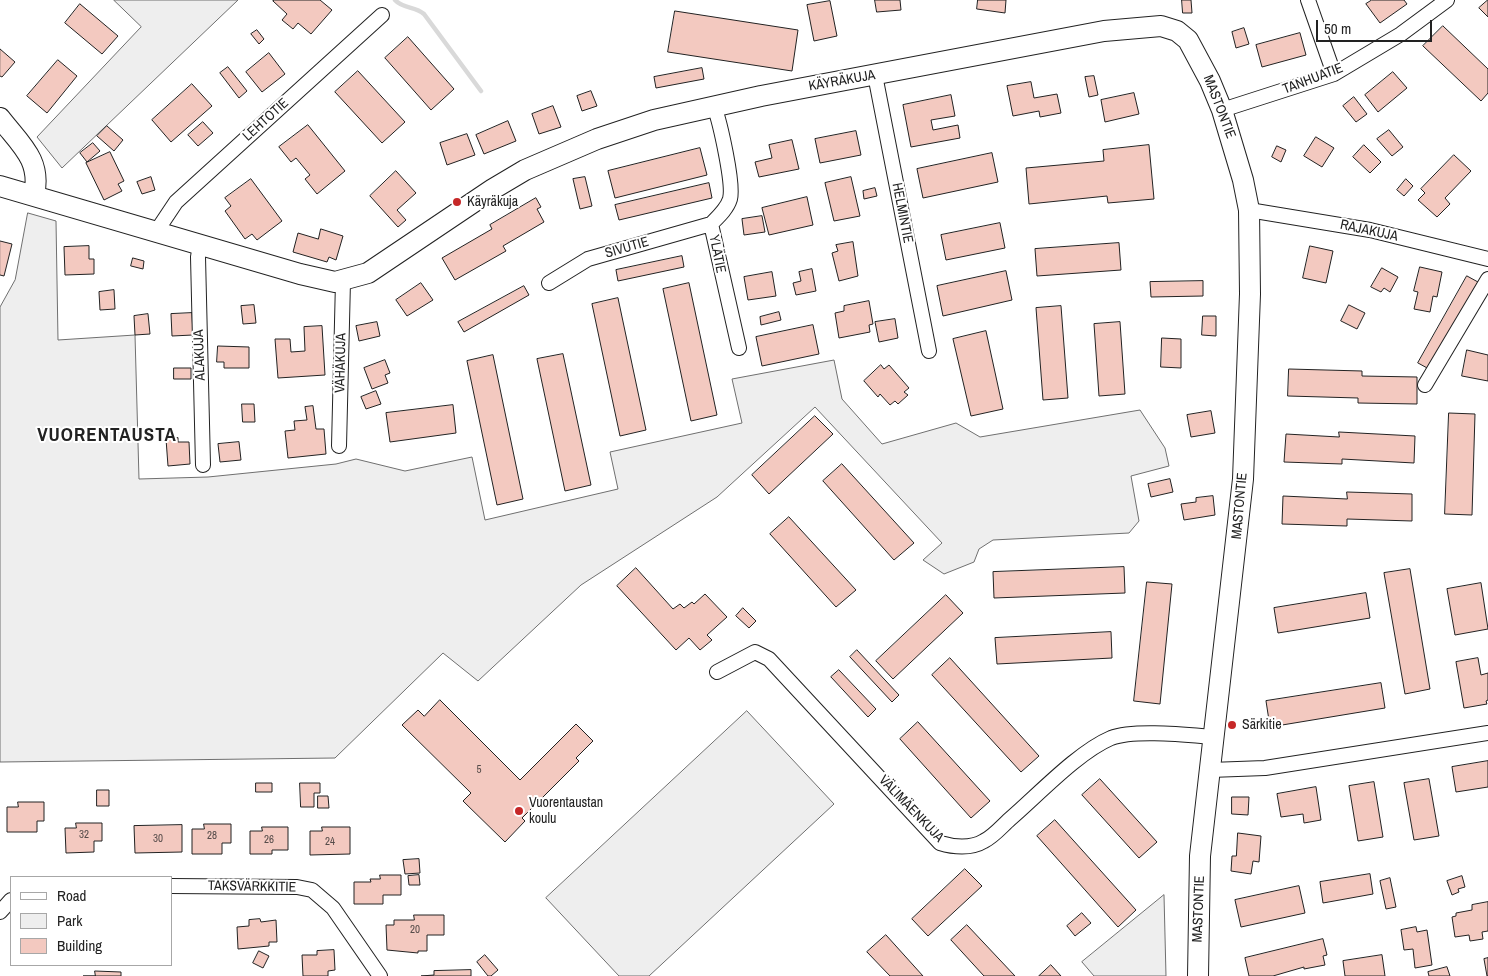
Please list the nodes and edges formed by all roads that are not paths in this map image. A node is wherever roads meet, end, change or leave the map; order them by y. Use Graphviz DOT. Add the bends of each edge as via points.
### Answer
graph roads {
  1 [pos="1308,0"];
  2 [pos="1447,0"];
  3 [pos="382,15"];
  4 [pos="1192,46"];
  5 [pos="1334,74"];
  6 [pos="875,75"];
  7 [pos="714,106"];
  8 [pos="1222,110"];
  9 [pos="0,118"];
  10 [pos="0,186"];
  11 [pos="34,195"];
  12 [pos="1249,210"];
  13 [pos="711,224"];
  14 [pos="156,232"];
  15 [pos="200,245"];
  16 [pos="1488,259"];
  17 [pos="1488,279"];
  18 [pos="343,281"];
  19 [pos="548,283"];
  20 [pos="739,348"];
  21 [pos="929,351"];
  22 [pos="1426,386"];
  23 [pos="339,446"];
  24 [pos="203,465"];
  25 [pos="717,672"];
  26 [pos="1488,733"];
  27 [pos="1214,737"];
  28 [pos="1210,770"];
  29 [pos="172,886"];
  30 [pos="10,901"];
  31 [pos="0,912"];
  32 [pos="380,976"];
  33 [pos="1198,976"];
  1 -- 5 [label="street"];
  2 -- 5 [label="street, TANHUATIE" via="1401,34"];
  3 -- 14 [label="street, LEHTOTIE" via="176,202"];
  4 -- 6 [label="street, KÄYRÄKUJA" via="1177,31 1152,25 1104,31"];
  4 -- 8 [label="street, MASTONTIE"];
  5 -- 8 [label="street, TANHUATIE"];
  6 -- 7 [label="street, KÄYRÄKUJA"];
  6 -- 21 [label="street, HELMINTIE"];
  7 -- 13 [label="street, YLÄTIE" via="720,120 731,194 725,209"];
  7 -- 18 [label="street, KÄYRÄKUJA" via="625,129 538,164 493,189 368,273"];
  8 -- 12 [label="street, MASTONTIE"];
  9 -- 11 [label="street" via="33,162 37,182"];
  10 -- 11 [label="street, KÄYRÄKUJA"];
  11 -- 14 [label="street, KÄYRÄKUJA"];
  12 -- 16 [label="street, RAJAKUJA" via="1370,230"];
  12 -- 27 [label="street, MASTONTIE" via="1250,294 1243,479"];
  13 -- 19 [label="street, SIVUTIE" via="588,259"];
  13 -- 20 [label="street, YLÄTIE"];
  14 -- 15 [label="street, KÄYRÄKUJA"];
  15 -- 18 [label="street, KÄYRÄKUJA" via="321,280"];
  15 -- 24 [label="street, ALAKUJA"];
  17 -- 22 [label="street"];
  18 -- 23 [label="street, VÄHÄKUJA"];
  25 -- 27 [label="street, VÄLIMÄENKUJA" via="755,652 769,659 940,842 948,845 985,841 1074,763 1111,739 1158,734"];
  26 -- 28 [label="street" via="1265,768"];
  27 -- 28 [label="street, MASTONTIE"];
  28 -- 33 [label="street, MASTONTIE" via="1200,856"];
  29 -- 32 [label="street, TAKSVÄRKKITIE" via="297,886 312,890 333,908"];
  30 -- 31 [label="street"];
}
